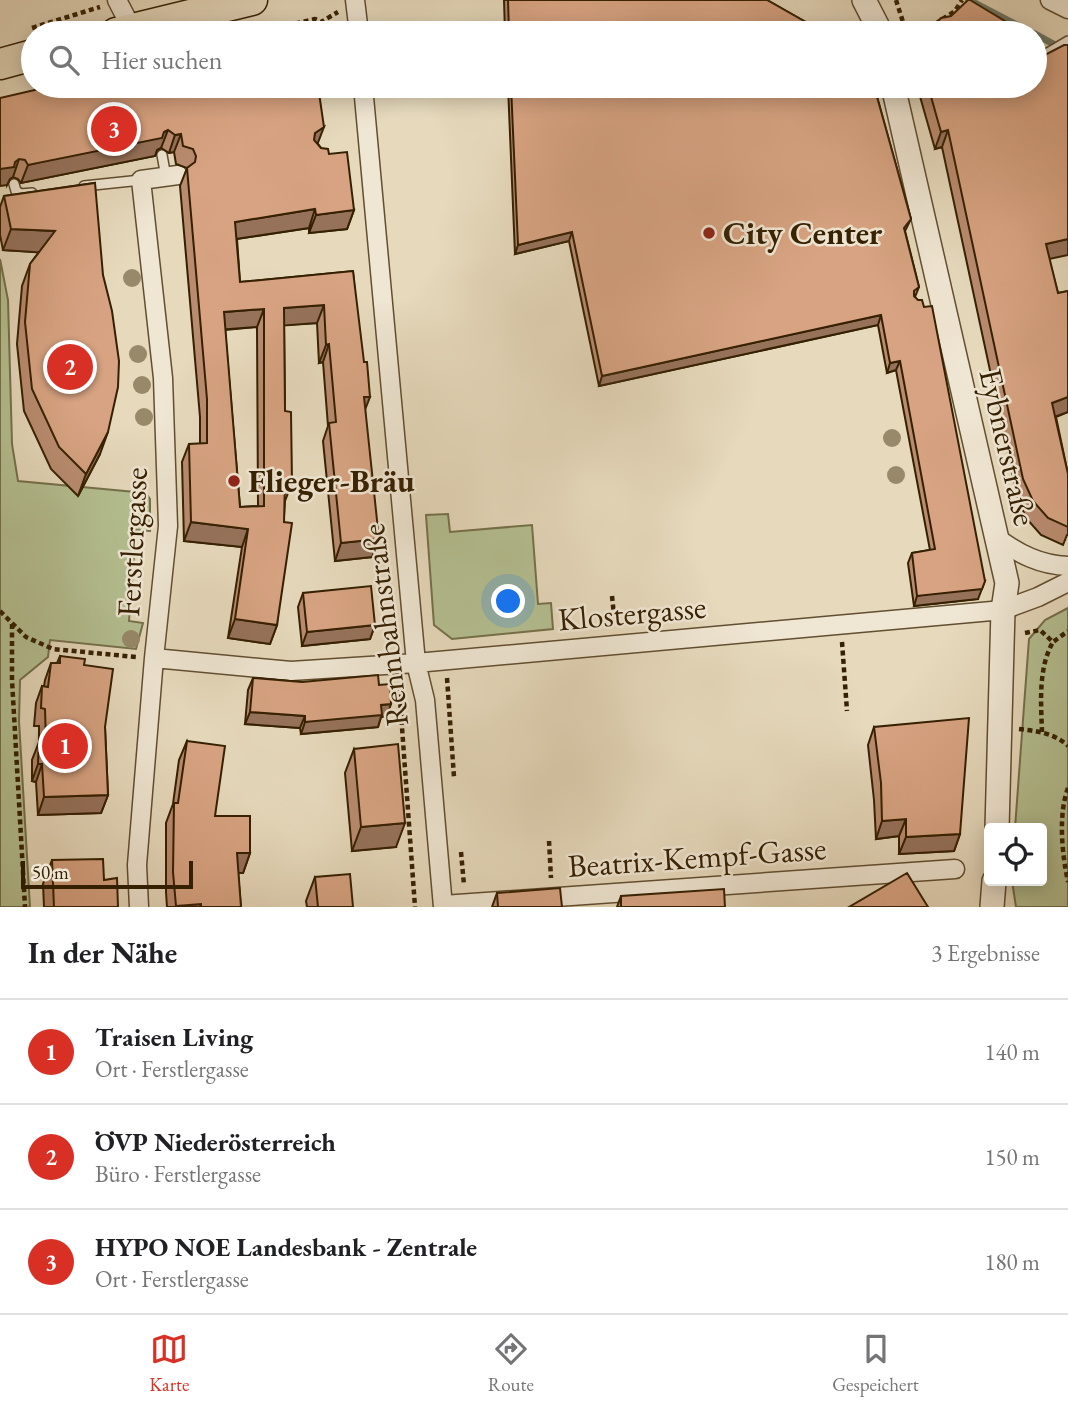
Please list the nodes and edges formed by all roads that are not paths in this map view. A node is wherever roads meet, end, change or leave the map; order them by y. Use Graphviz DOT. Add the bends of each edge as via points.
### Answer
graph roads {
  1 [pos="252,0"];
  2 [pos="355,0"];
  3 [pos="864,0"];
  4 [pos="1050,0"];
  5 [pos="117,1"];
  6 [pos="1068,9"];
  7 [pos="122,21"];
  8 [pos="165,21"];
  9 [pos="358,21"];
  10 [pos="875,21"];
  11 [pos="1068,41"];
  12 [pos="21,48"];
  13 [pos="1047,53"];
  14 [pos="0,64"];
  15 [pos="363,98"];
  16 [pos="895,98"];
  17 [pos="162,155"];
  18 [pos="172,176"];
  19 [pos="141,180"];
  20 [pos="14,184"];
  21 [pos="70,188"];
  22 [pos="39,192"];
  23 [pos="997,538"];
  24 [pos="1068,566"];
  25 [pos="1068,582"];
  26 [pos="1003,610"];
  27 [pos="154,658"];
  28 [pos="407,663"];
  29 [pos="997,823"];
  30 [pos="955,869"];
  31 [pos="993,886"];
  32 [pos="443,906"];
  33 [pos="139,907"];
  34 [pos="992,907"];
  1 -- 8 [label="main road"];
  2 -- 9 [label="street"];
  3 -- 10 [label="street"];
  4 -- 6 [label="street"];
  5 -- 7 [label="street"];
  11 -- 13 [label="lane"];
  12 -- 14 [label="main road"];
  15 -- 28 [label="street, Rennbahnstraße" via="362,150"];
  16 -- 23 [label="street, Eybnerstraße" via="935,299"];
  17 -- 18 [label="lane"];
  18 -- 19 [label="street"];
  19 -- 21 [label="lane"];
  19 -- 27 [label="street, Ferstlergasse" via="163,378 168,526"];
  20 -- 22 [label="lane" via="21,194"];
  23 -- 24 [label="street" via="1023,556"];
  23 -- 26 [label="street, Eybnerstraße" via="1007,583"];
  25 -- 26 [label="street, Klostergasse"];
  26 -- 28 [label="street, Klostergasse"];
  26 -- 29 [label="street, Eybnerstraße"];
  27 -- 28 [label="street, Klostergasse" via="291,671"];
  27 -- 33 [label="street, Ferstlergasse" via="137,865"];
  28 -- 32 [label="street, Rennbahnstraße" via="425,700"];
  30 -- 32 [label="street, Beatrix-Kempf-Gasse"];
  31 -- 34 [label="street"];
}
